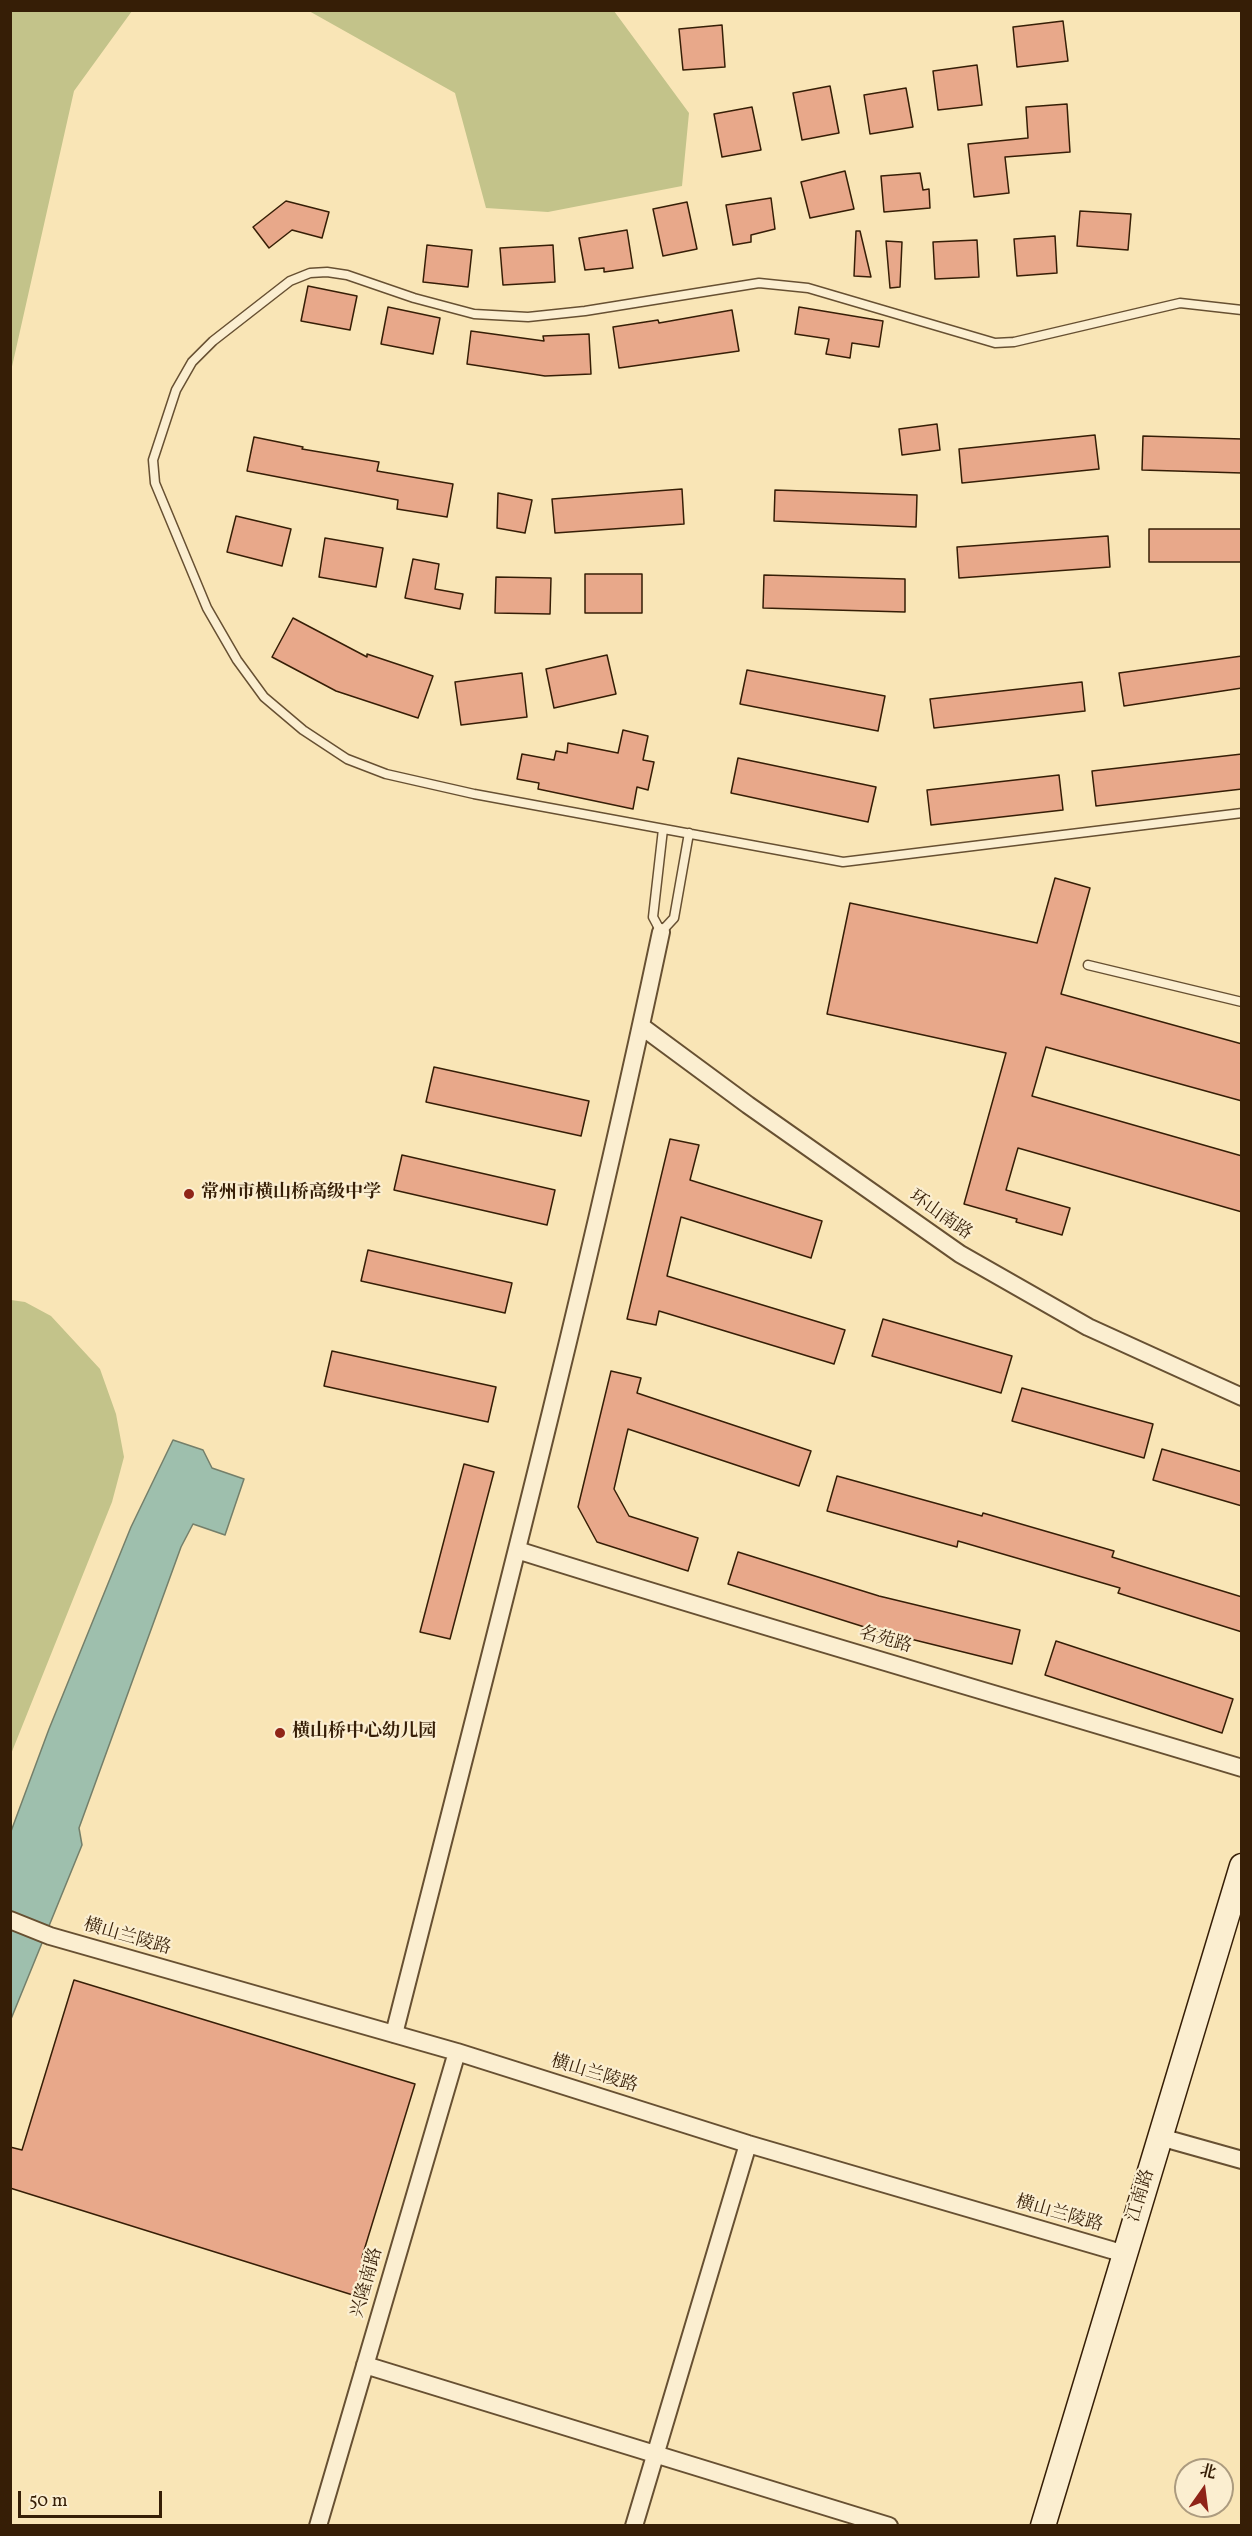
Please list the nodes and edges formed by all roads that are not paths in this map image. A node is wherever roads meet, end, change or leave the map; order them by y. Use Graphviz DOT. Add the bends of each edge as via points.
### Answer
graph roads {
  1 [pos="1242,310"];
  2 [pos="1242,813"];
  3 [pos="663,829"];
  4 [pos="689,833"];
  5 [pos="661,932"];
  6 [pos="1088,965"];
  7 [pos="1242,1002"];
  8 [pos="641,1026"];
  9 [pos="1242,1397"];
  10 [pos="517,1550"];
  11 [pos="1242,1768"];
  12 [pos="1242,1866"];
  13 [pos="10,1920"];
  14 [pos="394,2034"];
  15 [pos="457,2052"];
  16 [pos="1160,2136"];
  17 [pos="748,2144"];
  18 [pos="1242,2160"];
  19 [pos="1125,2254"];
  20 [pos="365,2365"];
  21 [pos="655,2453"];
  22 [pos="318,2526"];
  23 [pos="634,2526"];
  24 [pos="889,2526"];
  25 [pos="1043,2526"];
  1 -- 3 [label="lane" via="1180,303 1014,342 995,343 808,288 779,284 759,283 528,317 474,314 347,275 318,272 290,281 192,362 176,390 161,432 153,460 155,483 207,608 264,697 303,730 347,759 386,774"];
  2 -- 4 [label="lane" via="843,862"];
  3 -- 4 [label="lane"];
  3 -- 5 [label="lane" via="653,917"];
  4 -- 5 [label="lane" via="674,918"];
  5 -- 8 [label="street"];
  6 -- 7 [label="lane"];
  8 -- 9 [label="street, 环山南路" via="960,1254 1088,1327"];
  8 -- 10 [label="street"];
  10 -- 11 [label="street, 名苑路"];
  10 -- 14 [label="street"];
  12 -- 16 [label="main road, 江南路"];
  13 -- 14 [label="street, 横山兰陵路" via="50,1936"];
  14 -- 15 [label="street, 横山兰陵路"];
  15 -- 17 [label="street, 横山兰陵路"];
  15 -- 20 [label="street, 兴隆南路"];
  16 -- 18 [label="street"];
  16 -- 19 [label="main road, 江南路"];
  17 -- 19 [label="street, 横山兰陵路"];
  17 -- 21 [label="street"];
  19 -- 25 [label="main road, 江南路"];
  20 -- 21 [label="street"];
  20 -- 22 [label="street, 兴隆南路"];
  21 -- 23 [label="street"];
  21 -- 24 [label="street"];
}
